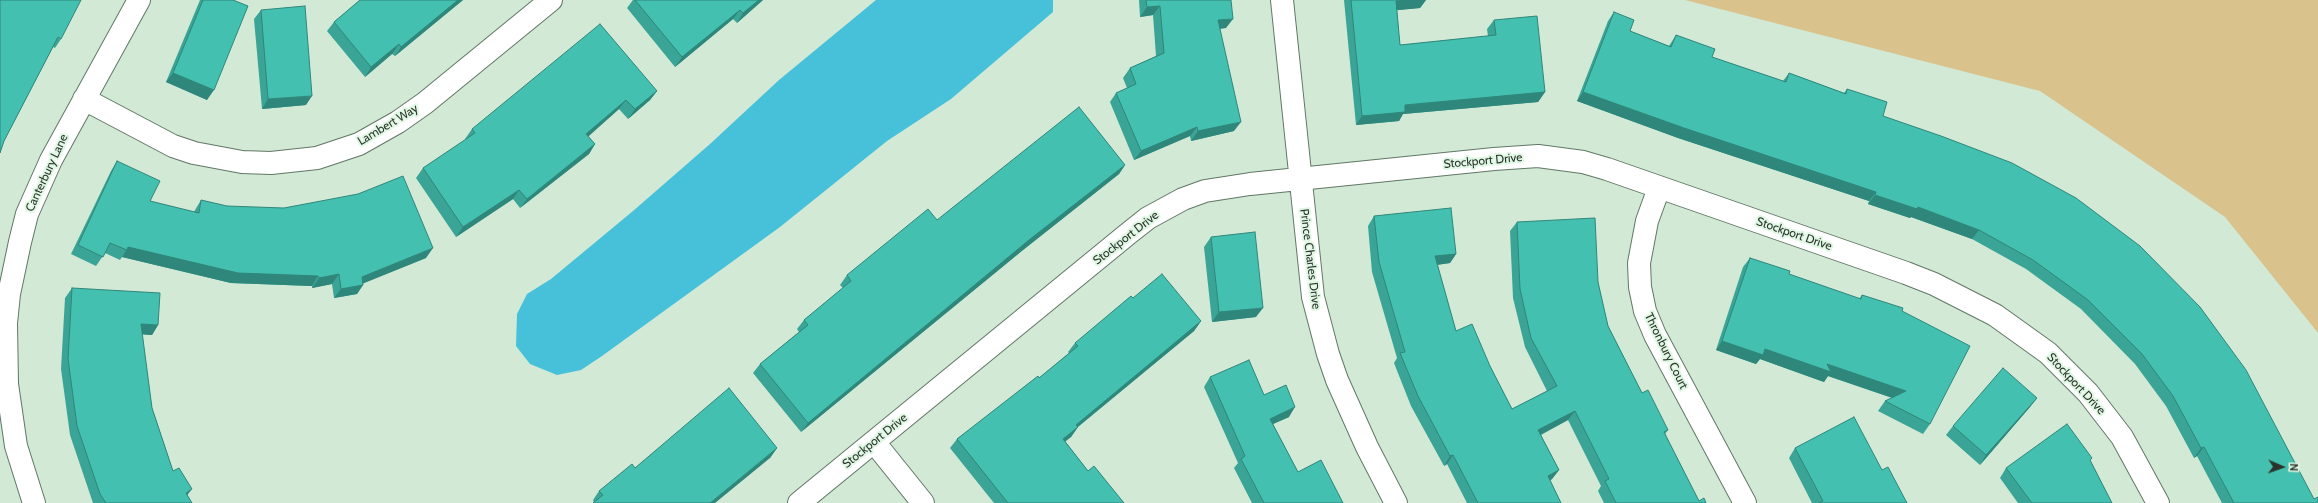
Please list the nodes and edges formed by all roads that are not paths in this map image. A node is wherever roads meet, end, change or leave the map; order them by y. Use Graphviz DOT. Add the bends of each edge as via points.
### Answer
graph roads {
  1 [pos="140,0"];
  2 [pos="551,0"];
  3 [pos="1282,0"];
  4 [pos="84,99"];
  5 [pos="1301,179"];
  6 [pos="1660,188"];
  7 [pos="874,442"];
  8 [pos="34,503"];
  9 [pos="800,503"];
  10 [pos="923,503"];
  11 [pos="1396,503"];
  12 [pos="1745,503"];
  13 [pos="2158,503"];
  1 -- 4 [label="street, Canterbury Lane"];
  2 -- 4 [label="street, Lambert Way" via="425,104 379,134 352,147 317,158 277,163 242,162 194,153 173,146"];
  3 -- 5 [label="street, Prince Charles Drive"];
  4 -- 8 [label="street, Canterbury Lane" via="51,160 27,214 9,294 6,323 7,384 16,446"];
  5 -- 6 [label="street, Stockport Drive" via="1494,158 1538,156 1583,162"];
  5 -- 7 [label="street, Stockport Drive" via="1205,191 1183,199 1148,218"];
  5 -- 11 [label="street, Prince Charles Drive" via="1313,297 1328,354 1366,447"];
  6 -- 12 [label="street, Thronbury Court" via="1647,221 1640,256 1640,287 1645,311 1655,335"];
  6 -- 13 [label="street, Stockport Drive" via="1906,273 1934,284 1995,316 2048,353 2088,393 2122,437"];
  7 -- 9 [label="street, Stockport Drive"];
  7 -- 10 [label="street"];
}
